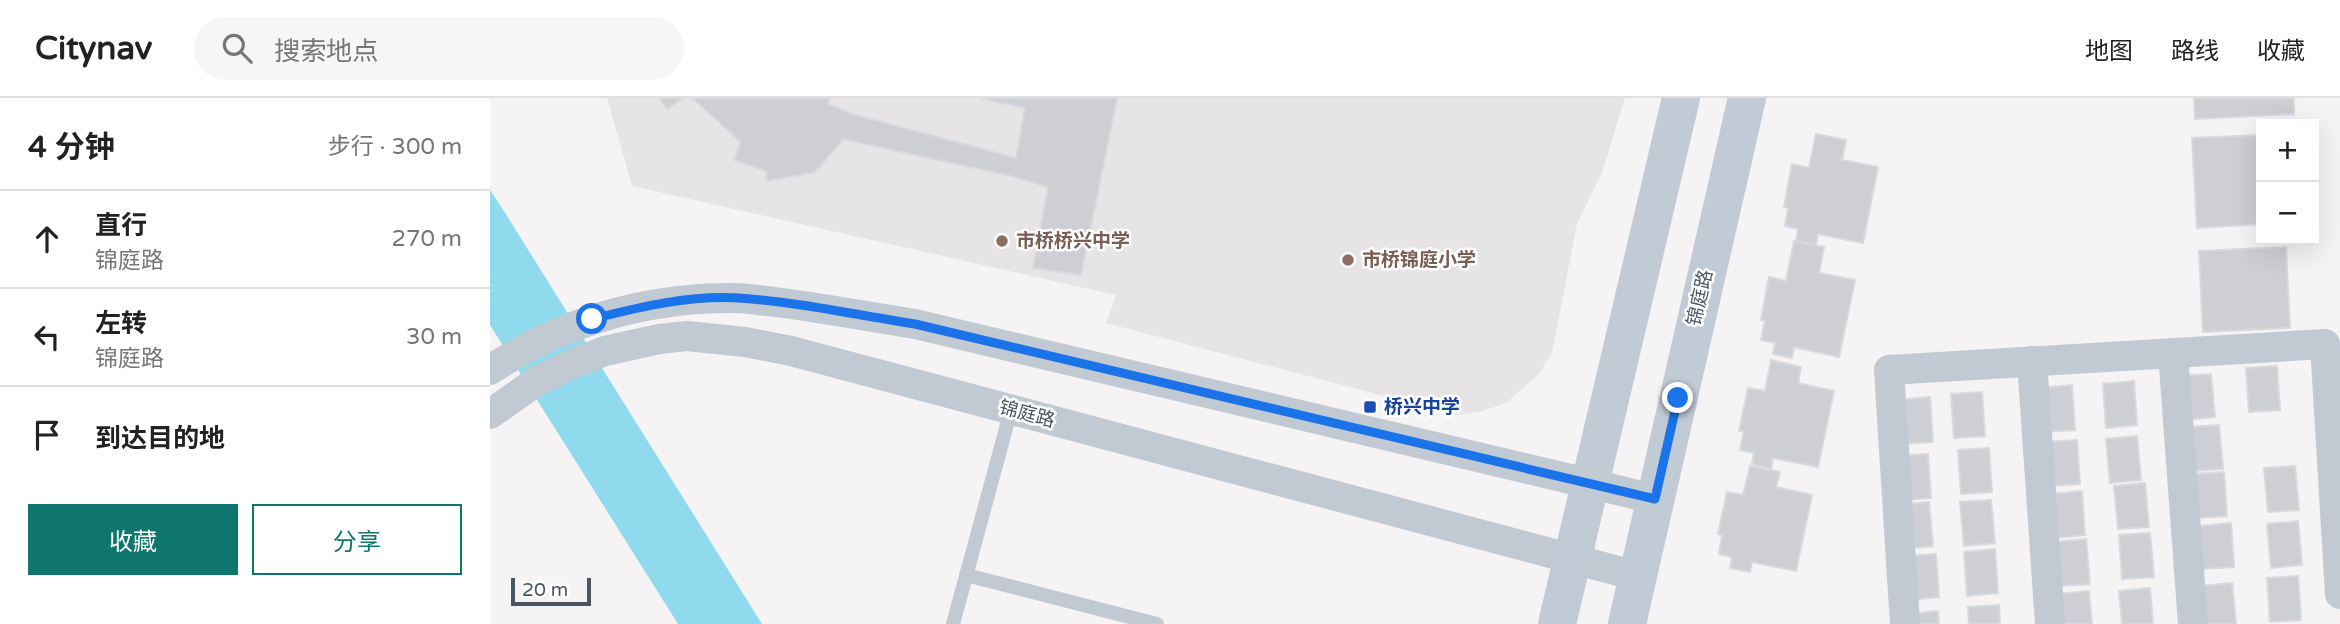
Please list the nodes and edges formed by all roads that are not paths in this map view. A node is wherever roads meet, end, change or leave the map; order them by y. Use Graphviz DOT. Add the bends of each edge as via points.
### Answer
graph roads {
  1 [pos="1681,98"];
  2 [pos="1747,98"];
  3 [pos="2173,353"];
  4 [pos="2032,362"];
  5 [pos="491,369"];
  6 [pos="1011,410"];
  7 [pos="490,414"];
  8 [pos="1590,484"];
  9 [pos="1655,499"];
  10 [pos="1572,558"];
  11 [pos="966,575"];
  12 [pos="1637,576"];
  13 [pos="2340,594"];
  14 [pos="953,624"];
  15 [pos="1157,624"];
  16 [pos="1557,624"];
  17 [pos="1627,624"];
  18 [pos="1905,624"];
  19 [pos="2050,624"];
  20 [pos="2193,624"];
  1 -- 8 [label="street"];
  2 -- 9 [label="street, 锦庭路"];
  3 -- 4 [label="street"];
  3 -- 13 [label="street" via="2325,344"];
  3 -- 20 [label="street"];
  4 -- 18 [label="street" via="1889,370"];
  4 -- 19 [label="street"];
  5 -- 8 [label="street" via="520,350 592,319 652,304 738,298 915,324"];
  6 -- 7 [label="street, 锦庭路" via="790,351 687,336 605,351 537,381"];
  6 -- 10 [label="street, 锦庭路"];
  6 -- 11 [label="lane"];
  8 -- 9 [label="street"];
  8 -- 10 [label="street"];
  9 -- 12 [label="street, 锦庭路"];
  10 -- 12 [label="street, 锦庭路"];
  10 -- 16 [label="street"];
  11 -- 14 [label="lane"];
  11 -- 15 [label="lane"];
  12 -- 17 [label="street"];
}
